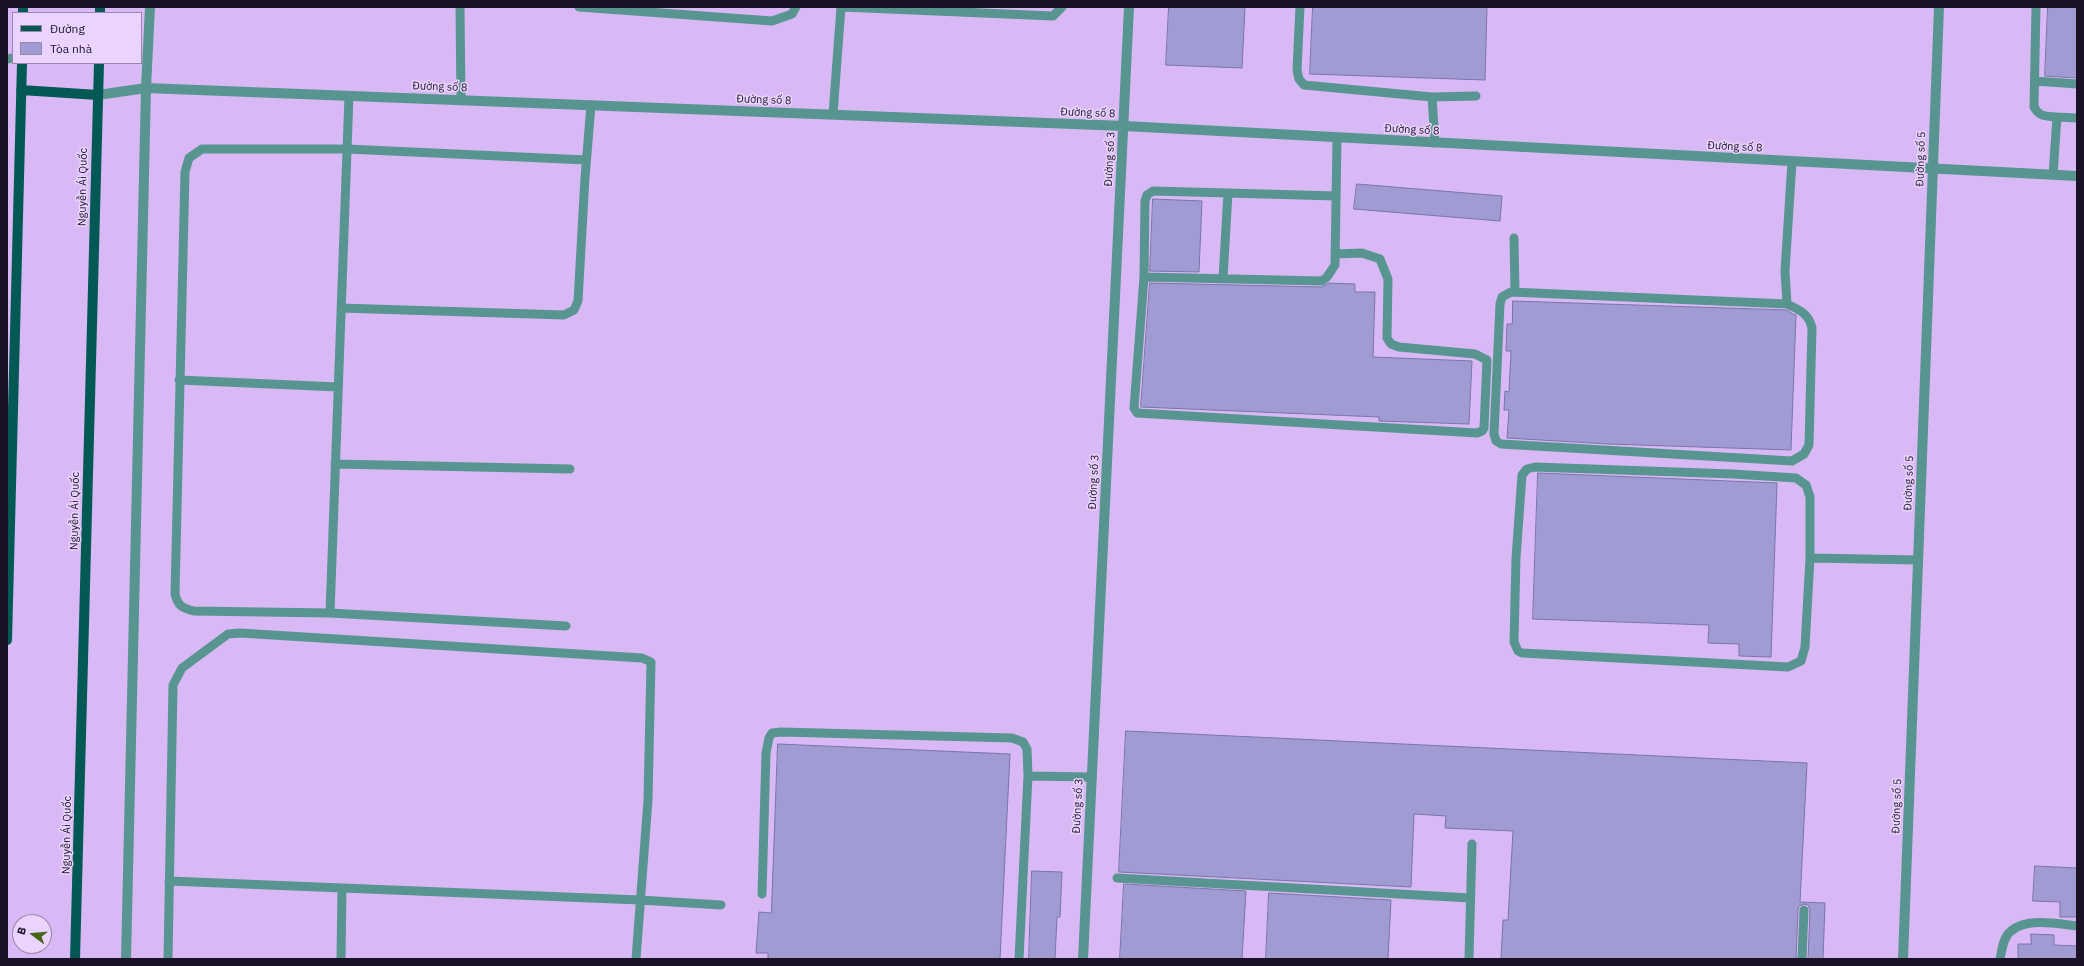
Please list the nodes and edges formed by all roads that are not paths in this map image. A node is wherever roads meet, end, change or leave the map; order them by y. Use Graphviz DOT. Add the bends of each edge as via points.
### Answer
graph roads {
  1 [pos="150,7"];
  2 [pos="460,7"];
  3 [pos="579,7"];
  4 [pos="796,7"];
  5 [pos="841,7"];
  6 [pos="1062,7"];
  7 [pos="1129,7"];
  8 [pos="1300,7"];
  9 [pos="1939,7"];
  10 [pos="2036,7"];
  11 [pos="22,64"];
  12 [pos="98,64"];
  13 [pos="2035,81"];
  14 [pos="2077,84"];
  15 [pos="146,88"];
  16 [pos="22,90"];
  17 [pos="98,94"];
  18 [pos="349,96"];
  19 [pos="1476,96"];
  20 [pos="1432,97"];
  21 [pos="461,100"];
  22 [pos="591,105"];
  23 [pos="833,114"];
  24 [pos="2057,117"];
  25 [pos="2077,118"];
  26 [pos="1124,126"];
  27 [pos="1337,138"];
  28 [pos="1434,143"];
  29 [pos="347,150"];
  30 [pos="586,160"];
  31 [pos="1792,162"];
  32 [pos="1932,170"];
  33 [pos="2053,175"];
  34 [pos="2077,176"];
  35 [pos="1228,193"];
  36 [pos="1336,196"];
  37 [pos="1514,238"];
  38 [pos="1335,254"];
  39 [pos="1144,277"];
  40 [pos="1223,278"];
  41 [pos="1515,292"];
  42 [pos="1787,304"];
  43 [pos="341,308"];
  44 [pos="179,380"];
  45 [pos="338,387"];
  46 [pos="10,446"];
  47 [pos="335,464"];
  48 [pos="570,469"];
  49 [pos="1810,558"];
  50 [pos="1918,560"];
  51 [pos="330,613"];
  52 [pos="566,626"];
  53 [pos="7,640"];
  54 [pos="1028,776"];
  55 [pos="1092,777"];
  56 [pos="1472,844"];
  57 [pos="1117,878"];
  58 [pos="169,880"];
  59 [pos="342,888"];
  60 [pos="762,894"];
  61 [pos="1470,898"];
  62 [pos="640,900"];
  63 [pos="721,905"];
  64 [pos="1804,910"];
  65 [pos="2077,926"];
  66 [pos="75,959"];
  67 [pos="126,959"];
  68 [pos="168,959"];
  69 [pos="340,959"];
  70 [pos="636,959"];
  71 [pos="1019,959"];
  72 [pos="1083,959"];
  73 [pos="1468,959"];
  74 [pos="1802,959"];
  75 [pos="1903,959"];
  76 [pos="2000,959"];
  1 -- 15 [label="street"];
  2 -- 21 [label="lane"];
  3 -- 4 [label="lane" via="772,21 792,14"];
  5 -- 6 [label="lane" via="1053,16"];
  5 -- 23 [label="lane"];
  7 -- 26 [label="street, Đường số 3"];
  8 -- 20 [label="lane" via="1297,70 1304,85"];
  9 -- 32 [label="street, Đường số 5"];
  10 -- 13 [label="lane"];
  11 -- 16 [label="main road"];
  12 -- 17 [label="main road, Nguyễn Ái Quốc"];
  13 -- 14 [label="lane"];
  13 -- 24 [label="lane" via="2034,108 2037,113"];
  15 -- 17 [label="street, Đường số 8"];
  15 -- 18 [label="street, Đường số 8"];
  15 -- 67 [label="street"];
  16 -- 17 [label="main road"];
  16 -- 46 [label="main road"];
  17 -- 66 [label="main road, Nguyễn Ái Quốc"];
  18 -- 21 [label="street, Đường số 8"];
  18 -- 29 [label="lane"];
  19 -- 20 [label="lane"];
  20 -- 28 [label="lane"];
  21 -- 22 [label="street, Đường số 8"];
  22 -- 23 [label="street, Đường số 8"];
  22 -- 30 [label="lane"];
  23 -- 26 [label="street, Đường số 8"];
  24 -- 25 [label="lane"];
  24 -- 33 [label="lane"];
  26 -- 27 [label="street, Đường số 8"];
  26 -- 55 [label="street, Đường số 3"];
  27 -- 28 [label="street, Đường số 8"];
  27 -- 36 [label="lane"];
  28 -- 31 [label="street, Đường số 8"];
  29 -- 30 [label="lane"];
  29 -- 43 [label="lane"];
  29 -- 44 [label="lane" via="202,149 189,158 185,172"];
  30 -- 43 [label="lane" via="578,301 574,310 564,315"];
  31 -- 32 [label="street, Đường số 8"];
  31 -- 42 [label="lane" via="1786,271"];
  32 -- 33 [label="street, Đường số 8"];
  32 -- 50 [label="street, Đường số 5"];
  33 -- 34 [label="street, Đường số 8"];
  35 -- 36 [label="lane"];
  35 -- 39 [label="lane" via="1153,191 1147,194"];
  35 -- 40 [label="lane"];
  36 -- 38 [label="lane"];
  37 -- 41 [label="lane"];
  38 -- 39 [label="lane" via="1362,253 1380,260 1388,278 1387,338 1391,344 1399,347 1475,354 1486,360 1482,431 1477,433 1137,413 1134,408"];
  38 -- 40 [label="lane" via="1335,265 1322,281"];
  39 -- 40 [label="lane"];
  41 -- 42 [label="lane"];
  41 -- 42 [label="lane" via="1502,297 1500,304 1494,434 1496,441 1501,444 1792,461 1804,454 1809,445 1812,328 1810,319 1802,310"];
  43 -- 45 [label="lane"];
  44 -- 45 [label="lane"];
  44 -- 51 [label="lane" via="175,594 177,603 182,608 194,611"];
  45 -- 47 [label="lane"];
  46 -- 53 [label="main road"];
  47 -- 48 [label="lane"];
  47 -- 51 [label="lane"];
  49 -- 49 [label="lane" via="1810,497 1806,485 1796,478 1717,473 1535,467 1527,469 1522,476 1516,558 1514,642 1518,651 1522,653 1788,666 1801,661 1805,648"];
  49 -- 50 [label="lane"];
  50 -- 75 [label="street, Đường số 5"];
  51 -- 52 [label="lane"];
  54 -- 55 [label="lane"];
  54 -- 60 [label="lane" via="1027,749 1023,742 1012,738 772,733 766,752"];
  54 -- 71 [label="lane"];
  55 -- 72 [label="street, Đường số 3"];
  56 -- 61 [label="lane"];
  57 -- 61 [label="lane"];
  58 -- 59 [label="lane"];
  58 -- 62 [label="lane" via="173,685 182,668 228,634 240,633 642,658 651,662 648,800"];
  58 -- 68 [label="lane"];
  59 -- 62 [label="lane"];
  59 -- 69 [label="lane"];
  61 -- 73 [label="lane"];
  62 -- 63 [label="lane"];
  62 -- 70 [label="lane"];
  64 -- 74 [label="lane"];
  65 -- 76 [label="lane" via="2022,924 2010,931 2003,942"];
}
